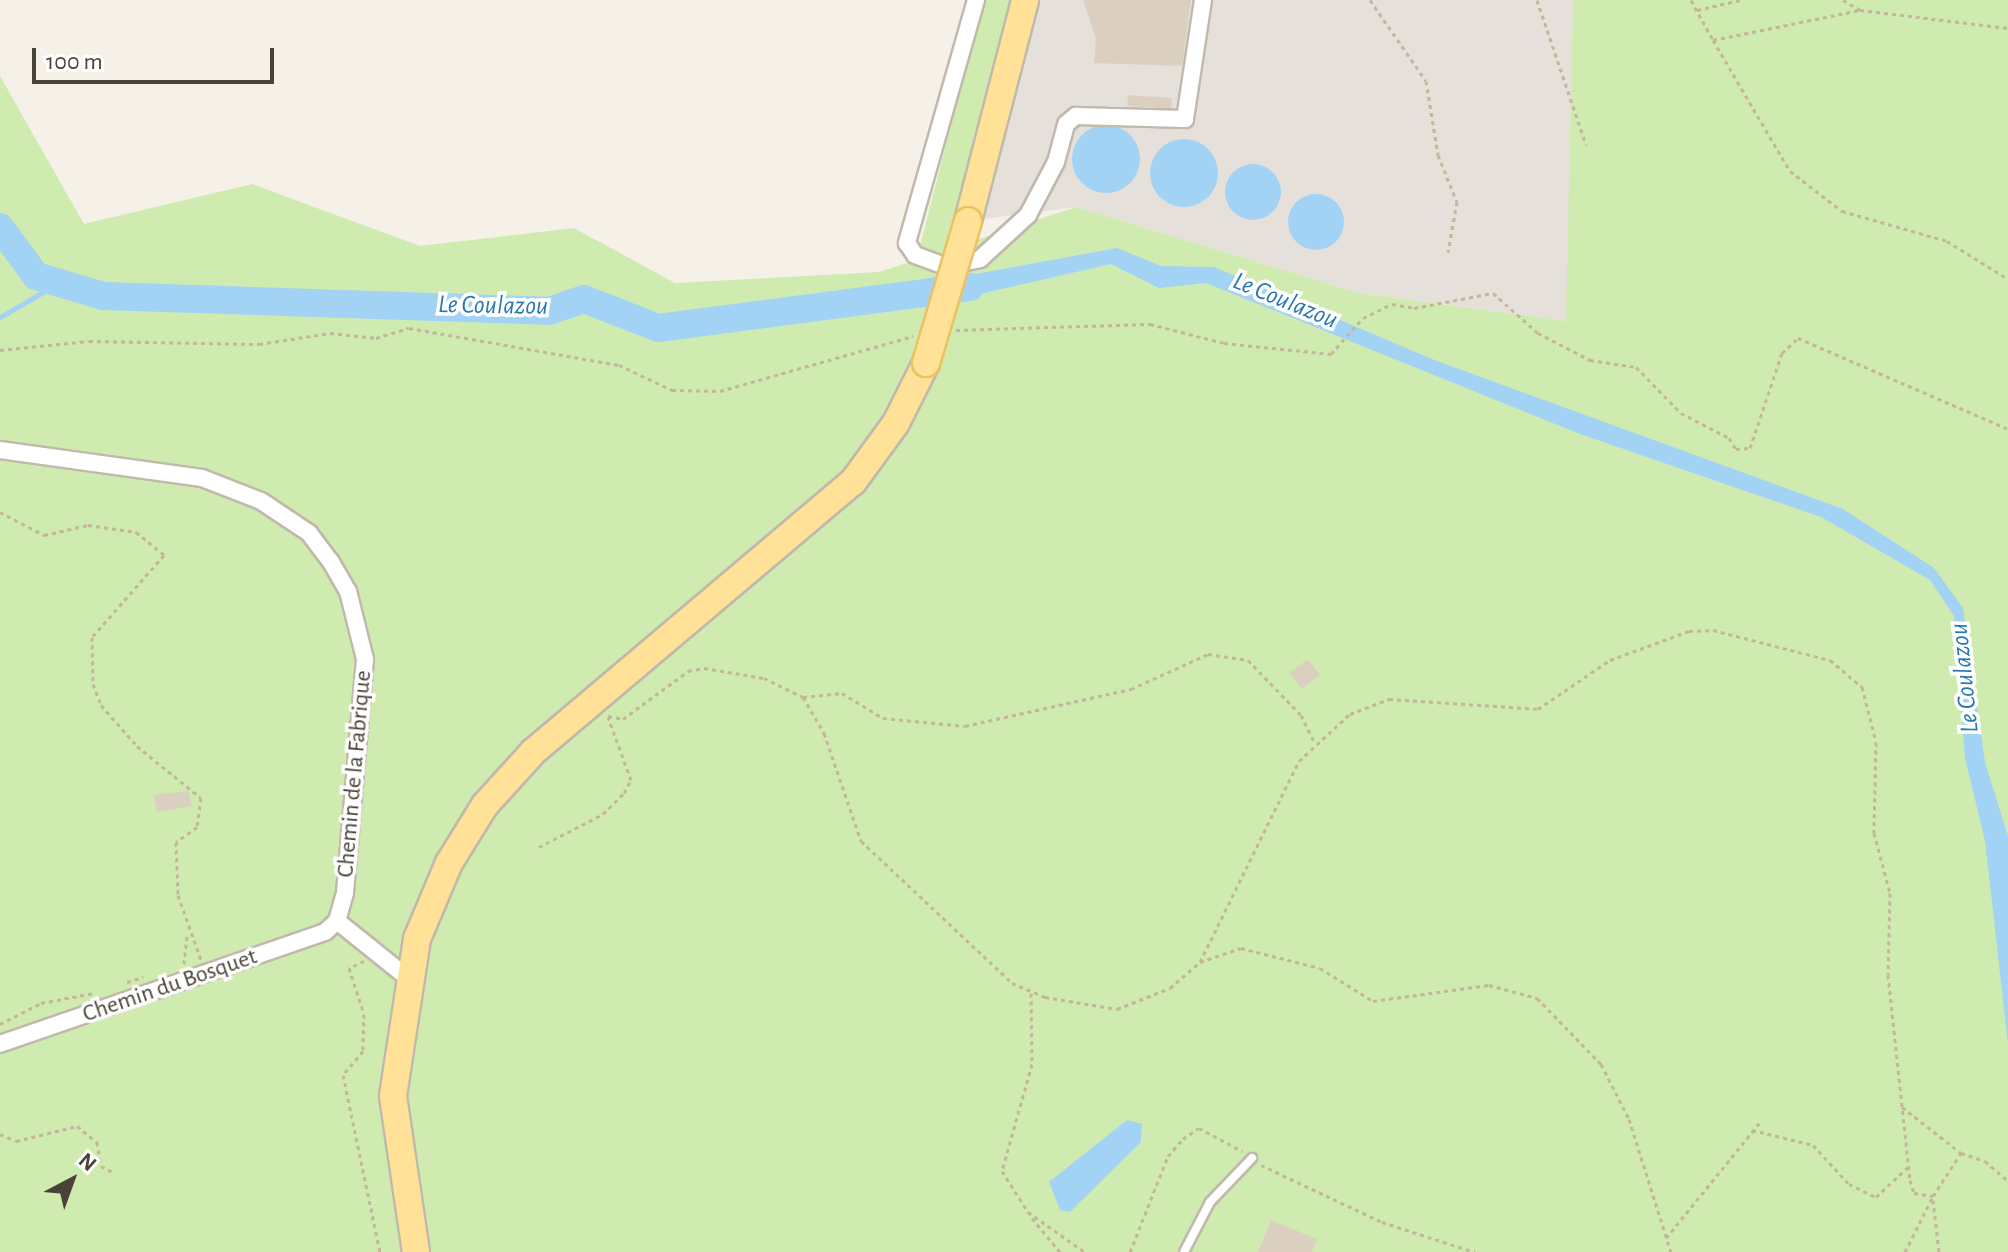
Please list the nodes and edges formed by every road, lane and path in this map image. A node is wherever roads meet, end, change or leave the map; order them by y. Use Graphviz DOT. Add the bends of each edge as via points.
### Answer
graph roads {
  1 [pos="976,0"];
  2 [pos="1025,0"];
  3 [pos="1203,0"];
  4 [pos="1370,0"];
  5 [pos="1537,0"];
  6 [pos="1691,0"];
  7 [pos="1740,0"];
  8 [pos="1843,0"];
  9 [pos="1697,10"];
  10 [pos="1860,10"];
  11 [pos="2008,28"];
  12 [pos="1713,40"];
  13 [pos="1586,145"];
  14 [pos="1448,252"];
  15 [pos="2008,279"];
  16 [pos="944,332"];
  17 [pos="929,334"];
  18 [pos="0,350"];
  19 [pos="2008,429"];
  20 [pos="0,450"];
  21 [pos="0,512"];
  22 [pos="803,697"];
  23 [pos="602,707"];
  24 [pos="1315,744"];
  25 [pos="539,847"];
  26 [pos="337,921"];
  27 [pos="187,933"];
  28 [pos="379,955"];
  29 [pos="1200,962"];
  30 [pos="177,972"];
  31 [pos="206,975"];
  32 [pos="153,977"];
  33 [pos="408,978"];
  34 [pos="123,984"];
  35 [pos="108,990"];
  36 [pos="1031,993"];
  37 [pos="0,1024"];
  38 [pos="0,1044"];
  39 [pos="1902,1107"];
  40 [pos="1761,1121"];
  41 [pos="1752,1130"];
  42 [pos="0,1134"];
  43 [pos="1961,1153"];
  44 [pos="1252,1158"];
  45 [pos="1908,1167"];
  46 [pos="114,1173"];
  47 [pos="2008,1181"];
  48 [pos="1933,1196"];
  49 [pos="1028,1212"];
  50 [pos="1666,1238"];
  51 [pos="380,1252"];
  52 [pos="416,1252"];
  53 [pos="1060,1252"];
  54 [pos="1085,1252"];
  55 [pos="1130,1252"];
  56 [pos="1184,1252"];
  57 [pos="1475,1252"];
  58 [pos="1671,1252"];
  59 [pos="1905,1252"];
  60 [pos="1939,1252"];
  1 -- 3 [label="street" via="907,243 915,255 945,266 980,259 1028,215 1056,162 1066,124 1076,116 1185,119"];
  2 -- 23 [label="main road, bridge" via="926,363 896,423 853,482 807,528"];
  4 -- 14 [label="path" via="1426,81 1438,155 1457,202"];
  5 -- 13 [label="path"];
  6 -- 9 [label="path"];
  7 -- 9 [label="path"];
  8 -- 10 [label="path"];
  9 -- 12 [label="path"];
  10 -- 11 [label="path"];
  10 -- 12 [label="path"];
  12 -- 15 [label="path" via="1790,171 1842,211 1947,241"];
  16 -- 19 [label="path" via="1003,323 1071,330 1150,324 1224,343 1331,354 1363,318 1392,304 1414,308 1493,293 1538,333 1590,360 1636,367 1681,413 1729,438 1736,449 1750,448 1782,353 1798,338"];
  17 -- 18 [label="path" via="720,391 672,390 619,365 409,328 376,338 330,333 259,344 89,341"];
  20 -- 26 [label="street, Chemin de la Fabrique" via="202,478 289,517 331,562 348,591 365,659 345,893"];
  21 -- 27 [label="path" via="44,535 88,525 136,532 164,555 136,588 121,596 112,622 92,637 93,684 101,705 137,746 201,798 197,827 176,842"];
  22 -- 23 [label="path" via="764,678 704,668 688,671 623,719"];
  22 -- 24 [label="path" via="842,693 883,718 965,726 1131,689 1208,654 1248,660 1301,715"];
  22 -- 36 [label="path" via="824,733 861,841"];
  23 -- 25 [label="path" via="631,780 603,814"];
  23 -- 33 [label="main road" via="485,805 449,863"];
  24 -- 29 [label="path"];
  24 -- 39 [label="path" via="1350,714 1389,699 1538,709 1610,660 1689,631 1830,660 1862,687 1876,742 1875,845 1890,893 1888,975"];
  26 -- 28 [label="street"];
  26 -- 31 [label="street, Chemin du Bosquet" via="325,932"];
  27 -- 30 [label="path" via="184,966"];
  27 -- 31 [label="path"];
  28 -- 33 [label="street"];
  28 -- 51 [label="path" via="349,968 364,1014 363,1051 343,1075"];
  29 -- 36 [label="path" via="1170,988 1117,1009"];
  29 -- 50 [label="path" via="1241,948 1320,968 1373,1001 1489,985 1537,998 1601,1064 1629,1119"];
  31 -- 38 [label="street, Chemin du Bosquet"];
  32 -- 34 [label="path"];
  33 -- 52 [label="main road" via="393,1108"];
  35 -- 37 [label="path" via="41,1003"];
  36 -- 49 [label="path" via="1032,1064 1002,1171"];
  39 -- 43 [label="path"];
  39 -- 45 [label="path"];
  40 -- 41 [label="path"];
  41 -- 45 [label="path" via="1813,1145 1849,1184 1876,1197"];
  41 -- 50 [label="path"];
  42 -- 46 [label="path" via="16,1141 77,1126 97,1142 101,1166"];
  43 -- 47 [label="path" via="1985,1161"];
  43 -- 48 [label="path"];
  44 -- 55 [label="path" via="1199,1128 1183,1139 1168,1156"];
  44 -- 56 [label="lane" via="1210,1202"];
  44 -- 57 [label="path" via="1294,1185"];
  45 -- 48 [label="path" via="1914,1193"];
  48 -- 59 [label="path"];
  48 -- 60 [label="path"];
  49 -- 53 [label="path"];
  49 -- 54 [label="path"];
  50 -- 58 [label="path"];
}
